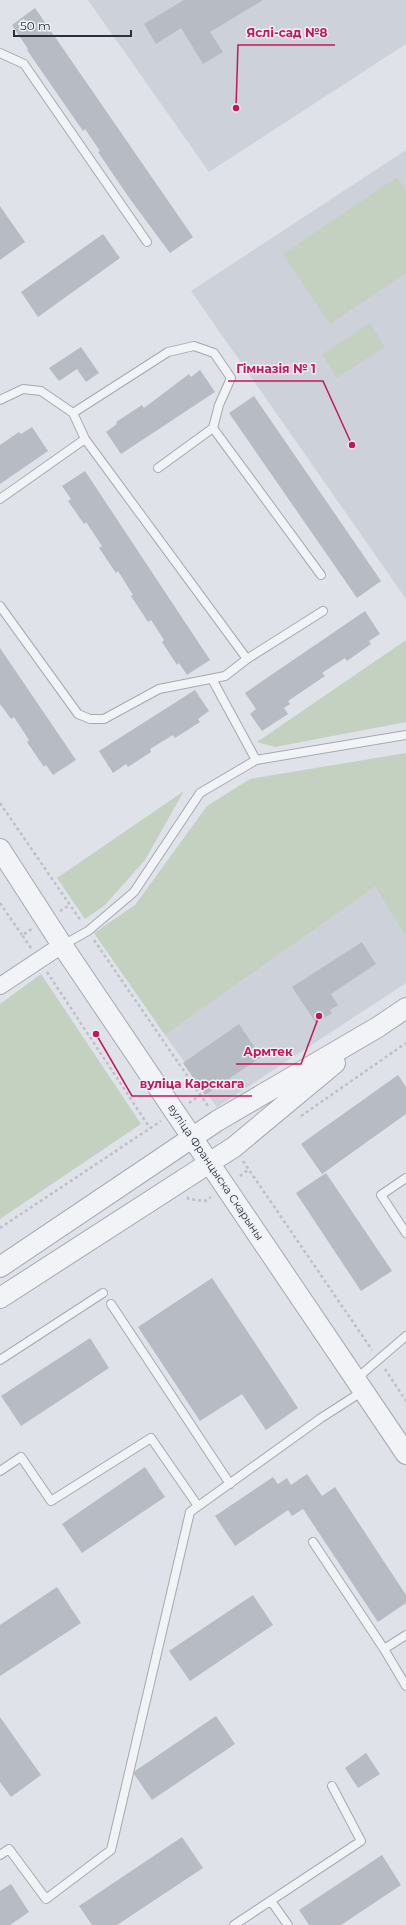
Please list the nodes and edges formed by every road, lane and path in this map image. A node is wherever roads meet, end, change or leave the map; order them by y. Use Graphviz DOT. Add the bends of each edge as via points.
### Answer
graph roads {
  1 [pos="0,53"];
  2 [pos="147,242"];
  3 [pos="0,400"];
  4 [pos="74,413"];
  5 [pos="213,428"];
  6 [pos="85,439"];
  7 [pos="158,468"];
  8 [pos="0,499"];
  9 [pos="320,575"];
  10 [pos="0,606"];
  11 [pos="323,611"];
  12 [pos="247,659"];
  13 [pos="212,679"];
  14 [pos="406,735"];
  15 [pos="256,760"];
  16 [pos="0,803"];
  17 [pos="0,849"];
  18 [pos="0,903"];
  19 [pos="70,905"];
  20 [pos="46,920"];
  21 [pos="88,931"];
  22 [pos="22,935"];
  23 [pos="62,945"];
  24 [pos="39,960"];
  25 [pos="0,986"];
  26 [pos="406,1008"];
  27 [pos="378,1027"];
  28 [pos="406,1043"];
  29 [pos="175,1112"];
  30 [pos="298,1118"];
  31 [pos="217,1121"];
  32 [pos="150,1128"];
  33 [pos="193,1137"];
  34 [pos="234,1147"];
  35 [pos="210,1162"];
  36 [pos="406,1178"];
  37 [pos="178,1183"];
  38 [pos="226,1186"];
  39 [pos="0,1228"];
  40 [pos="406,1233"];
  41 [pos="0,1266"];
  42 [pos="103,1293"];
  43 [pos="0,1298"];
  44 [pos="111,1304"];
  45 [pos="406,1336"];
  46 [pos="0,1360"];
  47 [pos="378,1360"];
  48 [pos="359,1386"];
  49 [pos="406,1401"];
  50 [pos="406,1454"];
  51 [pos="0,1471"];
  52 [pos="230,1484"];
  53 [pos="198,1506"];
  54 [pos="313,1542"];
  55 [pos="406,1635"];
  56 [pos="384,1649"];
  57 [pos="406,1686"];
  58 [pos="332,1786"];
  59 [pos="0,1855"];
  60 [pos="271,1901"];
  61 [pos="234,1925"];
  62 [pos="288,1925"];
  1 -- 2 [label="lane" via="24,64"];
  3 -- 4 [label="lane" via="23,389 41,390"];
  4 -- 5 [label="lane" via="168,352 194,346 214,353 231,378 219,405"];
  4 -- 6 [label="lane"];
  5 -- 7 [label="lane"];
  5 -- 9 [label="lane"];
  6 -- 8 [label="lane"];
  6 -- 12 [label="lane"];
  10 -- 13 [label="lane" via="78,714 90,719 104,719 159,689"];
  11 -- 12 [label="lane"];
  12 -- 13 [label="lane" via="225,676"];
  13 -- 15 [label="lane"];
  14 -- 15 [label="lane"];
  15 -- 21 [label="lane" via="200,793 134,892"];
  16 -- 19 [label="path"];
  17 -- 20 [label="street, вуліца Францыска Скарыны"];
  18 -- 22 [label="path"];
  19 -- 20 [label="path"];
  19 -- 21 [label="path"];
  20 -- 22 [label="path"];
  20 -- 23 [label="street, вуліца Францыска Скарыны"];
  21 -- 23 [label="lane"];
  21 -- 31 [label="path"];
  22 -- 24 [label="path"];
  23 -- 24 [label="street"];
  23 -- 29 [label="street, вуліца Францыска Скарыны"];
  24 -- 25 [label="street"];
  24 -- 32 [label="path"];
  26 -- 27 [label="street"];
  27 -- 31 [label="street"];
  27 -- 34 [label="street"];
  28 -- 30 [label="path"];
  29 -- 32 [label="path"];
  29 -- 33 [label="street, вуліца Францыска Скарыны"];
  31 -- 33 [label="street"];
  32 -- 39 [label="path"];
  33 -- 35 [label="street, вуліца Францыска Скарыны"];
  33 -- 41 [label="street"];
  34 -- 35 [label="street"];
  34 -- 47 [label="path"];
  35 -- 37 [label="street"];
  35 -- 38 [label="street, вуліца Францыска Скарыны"];
  36 -- 40 [label="lane" via="381,1195"];
  37 -- 38 [label="path" via="189,1199 205,1201"];
  37 -- 43 [label="street"];
  38 -- 48 [label="street, вуліца Францыска Скарыны"];
  42 -- 46 [label="lane"];
  44 -- 52 [label="lane"];
  45 -- 47 [label="lane"];
  47 -- 48 [label="lane"];
  47 -- 49 [label="path"];
  48 -- 50 [label="street, вуліца Францыска Скарыны"];
  48 -- 52 [label="lane" via="321,1418"];
  51 -- 53 [label="lane" via="21,1457 52,1501 151,1438"];
  52 -- 53 [label="lane"];
  53 -- 59 [label="lane" via="190,1512 112,1850 46,1899 9,1849"];
  54 -- 56 [label="lane"];
  55 -- 56 [label="lane"];
  56 -- 57 [label="lane"];
  58 -- 60 [label="lane" via="361,1841"];
  60 -- 61 [label="lane"];
  60 -- 62 [label="lane"];
}
